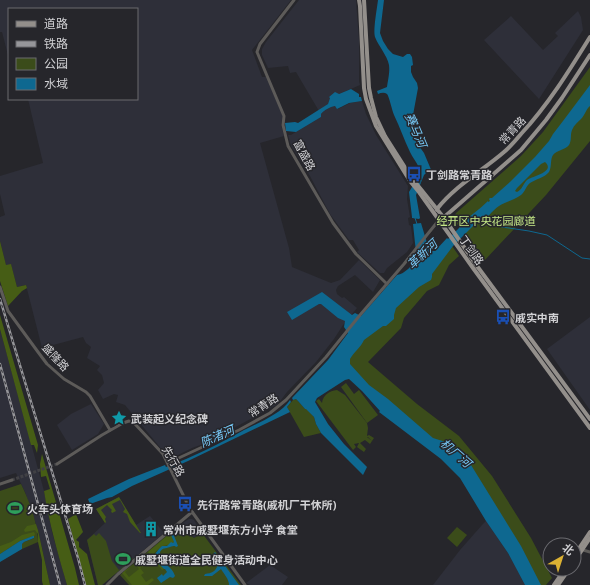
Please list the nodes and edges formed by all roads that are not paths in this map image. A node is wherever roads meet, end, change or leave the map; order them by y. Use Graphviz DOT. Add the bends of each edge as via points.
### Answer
graph roads {
  1 [pos="294,0"];
  2 [pos="359,0"];
  3 [pos="364,0"];
  4 [pos="590,37"];
  5 [pos="590,55"];
  6 [pos="411,179"];
  7 [pos="420,191"];
  8 [pos="436,209"];
  9 [pos="442,219"];
  10 [pos="459,243"];
  11 [pos="387,284"];
  12 [pos="0,287"];
  13 [pos="590,419"];
  14 [pos="590,428"];
  15 [pos="110,430"];
  16 [pos="57,464"];
  17 [pos="168,464"];
  18 [pos="12,480"];
  19 [pos="0,484"];
  20 [pos="192,512"];
  21 [pos="590,532"];
  22 [pos="590,538"];
  23 [pos="582,546"];
  24 [pos="582,547"];
  25 [pos="107,585"];
  26 [pos="245,585"];
  1 -- 11 [label="street, 富盛路" via="260,44 257,52 284,116 288,146 333,223 356,254"];
  2 -- 6 [label="main road, 丁剑路" via="366,99 376,126"];
  3 -- 6 [label="main road, 丁剑路" via="371,98 385,136"];
  4 -- 8 [label="main road, 常青路" via="531,124 504,152 468,179"];
  5 -- 9 [label="main road, 常青路" via="532,138"];
  6 -- 7 [label="main road, 丁剑路"];
  7 -- 8 [label="main road, 丁剑路"];
  7 -- 9 [label="main road, 丁剑路"];
  8 -- 9 [label="main road"];
  9 -- 10 [label="main road, 丁剑路"];
  9 -- 11 [label="street, 常青路"];
  10 -- 13 [label="main road, 丁剑路"];
  10 -- 14 [label="main road, 丁剑路" via="473,268"];
  11 -- 17 [label="street, 常青路" via="326,357 277,408 239,430"];
  12 -- 15 [label="street, 盛隆路" via="8,311 47,364 90,396"];
  15 -- 16 [label="street, 先行路"];
  15 -- 17 [label="street, 先行路" via="130,420 163,454"];
  17 -- 20 [label="street, 先行路"];
  18 -- 19 [label="street"];
  20 -- 25 [label="street"];
  20 -- 26 [label="street, 先行路"];
  21 -- 23 [label="main road"];
  22 -- 24 [label="main road"];
}
